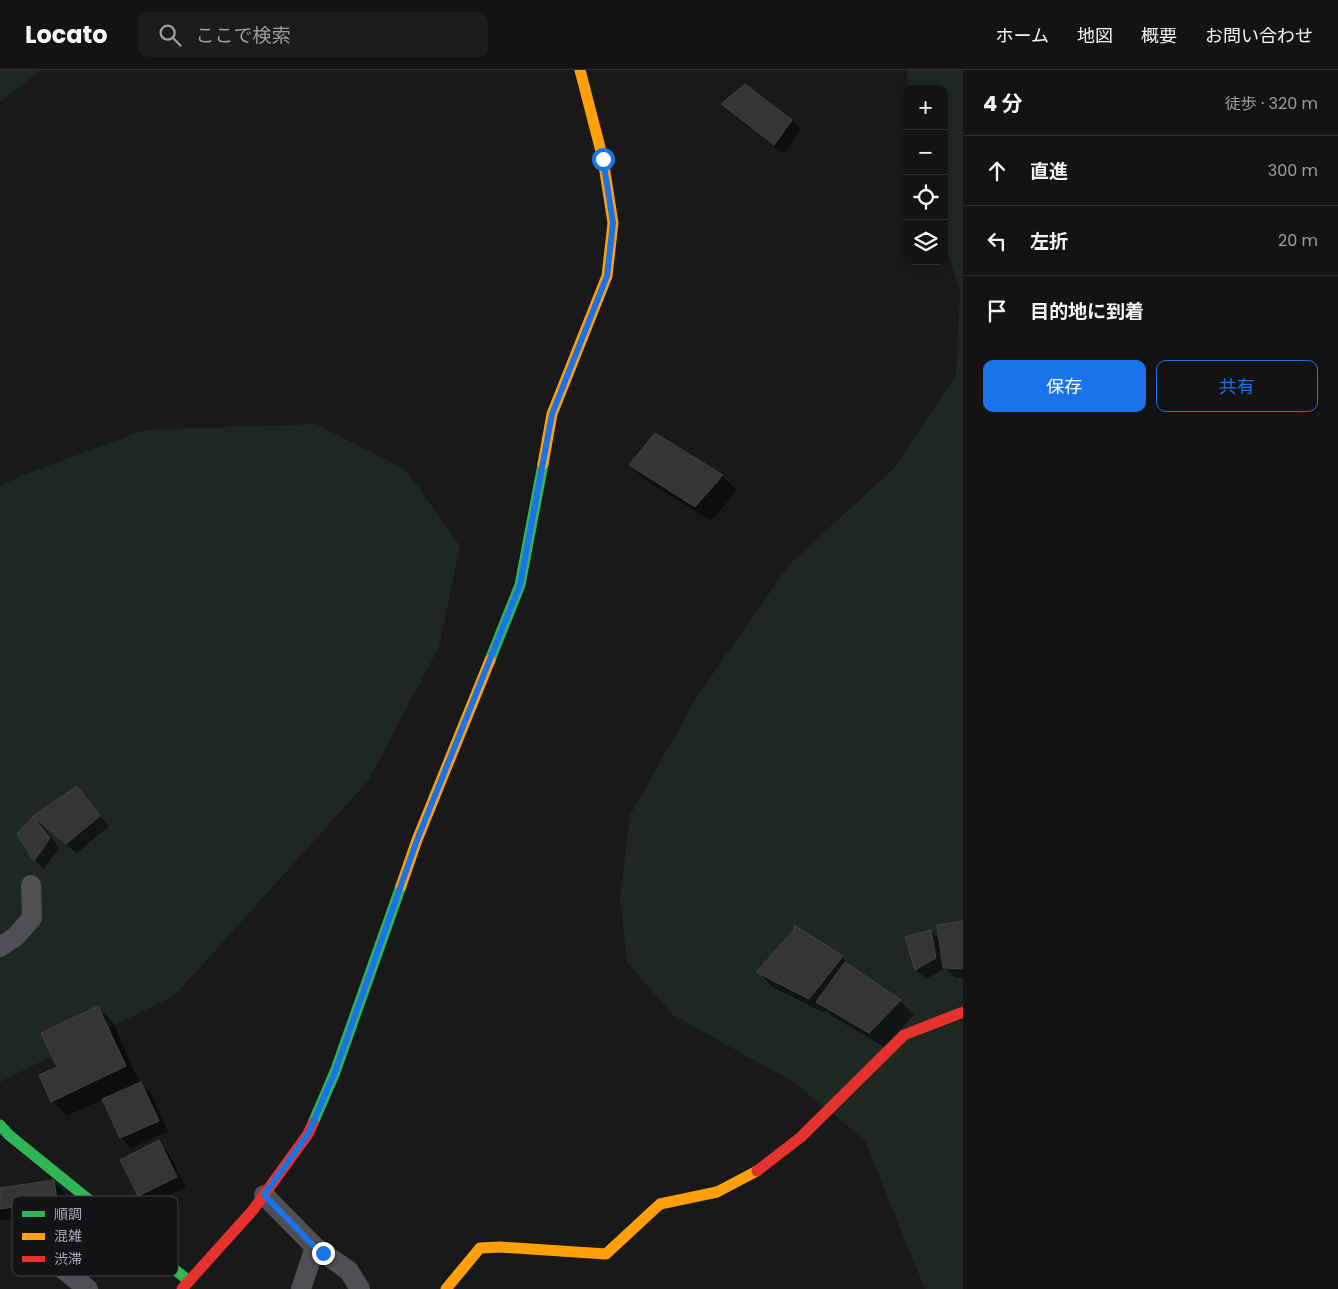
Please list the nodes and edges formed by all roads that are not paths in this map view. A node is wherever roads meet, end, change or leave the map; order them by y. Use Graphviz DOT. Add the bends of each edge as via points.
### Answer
graph roads {
  1 [pos="580,70"];
  2 [pos="32,885"];
  3 [pos="0,947"];
  4 [pos="963,1012"];
  5 [pos="0,1125"];
  6 [pos="264,1195"];
  7 [pos="81,1196"];
  8 [pos="319,1250"];
  9 [pos="71,1276"];
  10 [pos="175,1276"];
  11 [pos="186,1285"];
  12 [pos="88,1289"];
  13 [pos="301,1289"];
  14 [pos="360,1289"];
  15 [pos="446,1289"];
  1 -- 6 [label="street" via="603,159 613,223 607,276 552,414 520,585 417,840 335,1072 308,1134"];
  2 -- 3 [label="street" via="32,918 15,937"];
  4 -- 15 [label="street" via="904,1035 801,1137 752,1175 718,1192 660,1204 606,1254 480,1248"];
  5 -- 7 [label="street"];
  6 -- 8 [label="street"];
  6 -- 11 [label="street"];
  8 -- 13 [label="street"];
  8 -- 14 [label="street" via="349,1271"];
  9 -- 12 [label="street"];
  10 -- 11 [label="street"];
}
